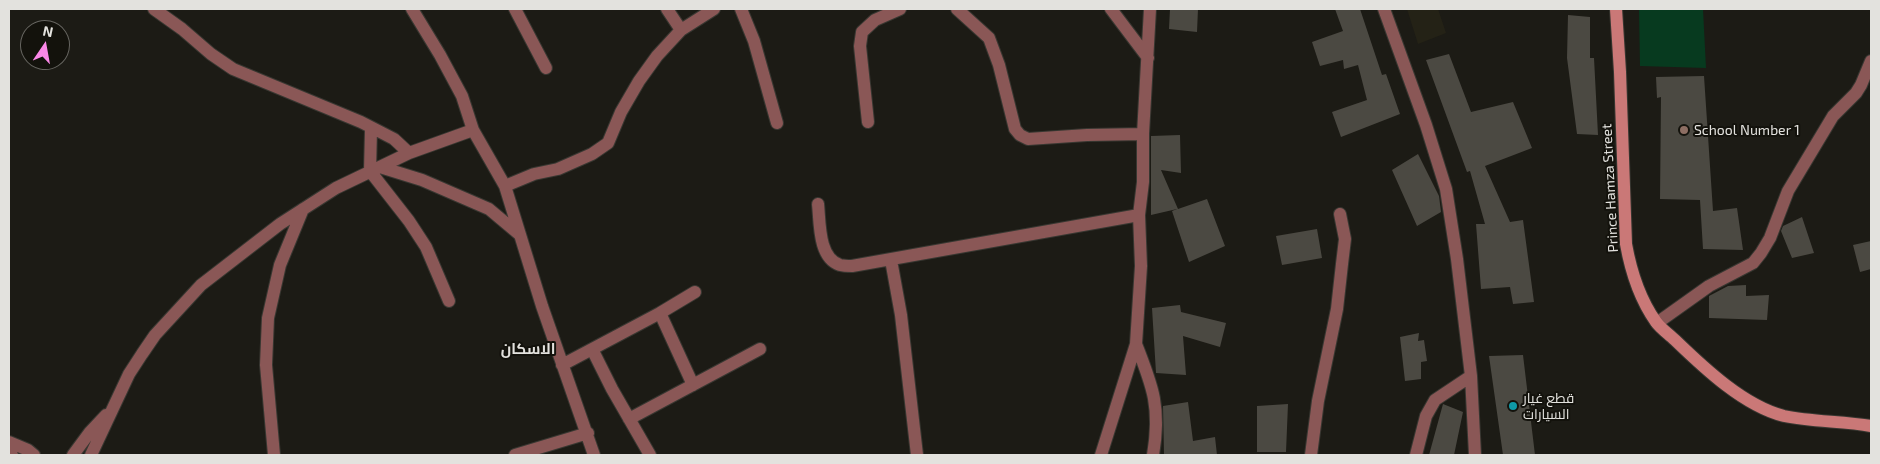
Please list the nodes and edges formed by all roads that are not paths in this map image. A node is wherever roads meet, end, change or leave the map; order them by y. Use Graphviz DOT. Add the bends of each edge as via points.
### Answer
graph roads {
  1 [pos="154,9"];
  2 [pos="412,9"];
  3 [pos="515,9"];
  4 [pos="668,9"];
  5 [pos="714,9"];
  6 [pos="740,9"];
  7 [pos="900,9"];
  8 [pos="957,9"];
  9 [pos="1111,9"];
  10 [pos="1150,9"];
  11 [pos="1384,9"];
  12 [pos="1616,9"];
  13 [pos="681,30"];
  14 [pos="1148,58"];
  15 [pos="1871,61"];
  16 [pos="546,68"];
  17 [pos="868,122"];
  18 [pos="777,123"];
  19 [pos="371,129"];
  20 [pos="473,130"];
  21 [pos="1143,134"];
  22 [pos="409,153"];
  23 [pos="375,169"];
  24 [pos="505,186"];
  25 [pos="818,204"];
  26 [pos="303,209"];
  27 [pos="1340,214"];
  28 [pos="1139,215"];
  29 [pos="520,236"];
  30 [pos="891,260"];
  31 [pos="695,292"];
  32 [pos="450,301"];
  33 [pos="660,313"];
  34 [pos="1657,323"];
  35 [pos="1136,344"];
  36 [pos="592,349"];
  37 [pos="760,349"];
  38 [pos="562,365"];
  39 [pos="1471,376"];
  40 [pos="693,385"];
  41 [pos="114,406"];
  42 [pos="629,419"];
  43 [pos="1871,426"];
  44 [pos="588,434"];
  45 [pos="9,442"];
  46 [pos="9,453"];
  47 [pos="12,455"];
  48 [pos="34,455"];
  49 [pos="73,455"];
  50 [pos="91,455"];
  51 [pos="274,455"];
  52 [pos="515,455"];
  53 [pos="594,455"];
  54 [pos="650,455"];
  55 [pos="917,455"];
  56 [pos="1101,455"];
  57 [pos="1153,455"];
  58 [pos="1311,455"];
  59 [pos="1416,455"];
  60 [pos="1475,455"];
  1 -- 19 [label="street" via="233,69"];
  2 -- 20 [label="street" via="462,96"];
  3 -- 16 [label="street"];
  4 -- 13 [label="street"];
  5 -- 13 [label="street"];
  6 -- 18 [label="street" via="754,41"];
  7 -- 17 [label="street" via="875,20 862,32 860,46"];
  8 -- 21 [label="street" via="989,38 1015,129 1020,135 1028,139"];
  9 -- 14 [label="street"];
  10 -- 14 [label="street"];
  11 -- 39 [label="street" via="1446,189"];
  12 -- 34 [label="main road, Prince Hamza Street" via="1626,244 1630,269 1640,295"];
  13 -- 24 [label="street" via="639,81 608,143 558,169 534,174"];
  14 -- 21 [label="street"];
  15 -- 34 [label="street" via="1862,85 1834,116 1788,191 1770,238 1753,263 1709,286"];
  19 -- 22 [label="street" via="394,139"];
  19 -- 23 [label="street"];
  20 -- 22 [label="street"];
  20 -- 24 [label="street"];
  21 -- 28 [label="street"];
  22 -- 23 [label="street"];
  23 -- 26 [label="street"];
  23 -- 29 [label="street" via="422,180 489,209"];
  23 -- 32 [label="street" via="426,246"];
  24 -- 29 [label="street"];
  25 -- 30 [label="street" via="824,249 839,265"];
  26 -- 41 [label="street" via="248,247 179,307 155,334 129,374"];
  26 -- 51 [label="street" via="280,265 268,318 266,365"];
  27 -- 58 [label="street" via="1345,239 1337,309 1318,401"];
  28 -- 30 [label="street"];
  28 -- 35 [label="street" via="1141,266"];
  29 -- 38 [label="street"];
  30 -- 55 [label="street" via="902,322"];
  31 -- 33 [label="street"];
  33 -- 36 [label="street"];
  33 -- 40 [label="street"];
  34 -- 43 [label="main road, Prince Hamza Street" via="1738,394 1760,406 1783,416"];
  35 -- 56 [label="street"];
  35 -- 57 [label="street" via="1154,396"];
  36 -- 38 [label="street"];
  36 -- 42 [label="street"];
  37 -- 40 [label="street"];
  38 -- 44 [label="street"];
  39 -- 59 [label="street" via="1435,400 1426,416"];
  39 -- 60 [label="street"];
  40 -- 42 [label="street"];
  41 -- 49 [label="street"];
  41 -- 50 [label="street"];
  42 -- 54 [label="street"];
  44 -- 52 [label="street"];
  44 -- 53 [label="street"];
  45 -- 48 [label="street"];
  46 -- 47 [label="street"];
}
